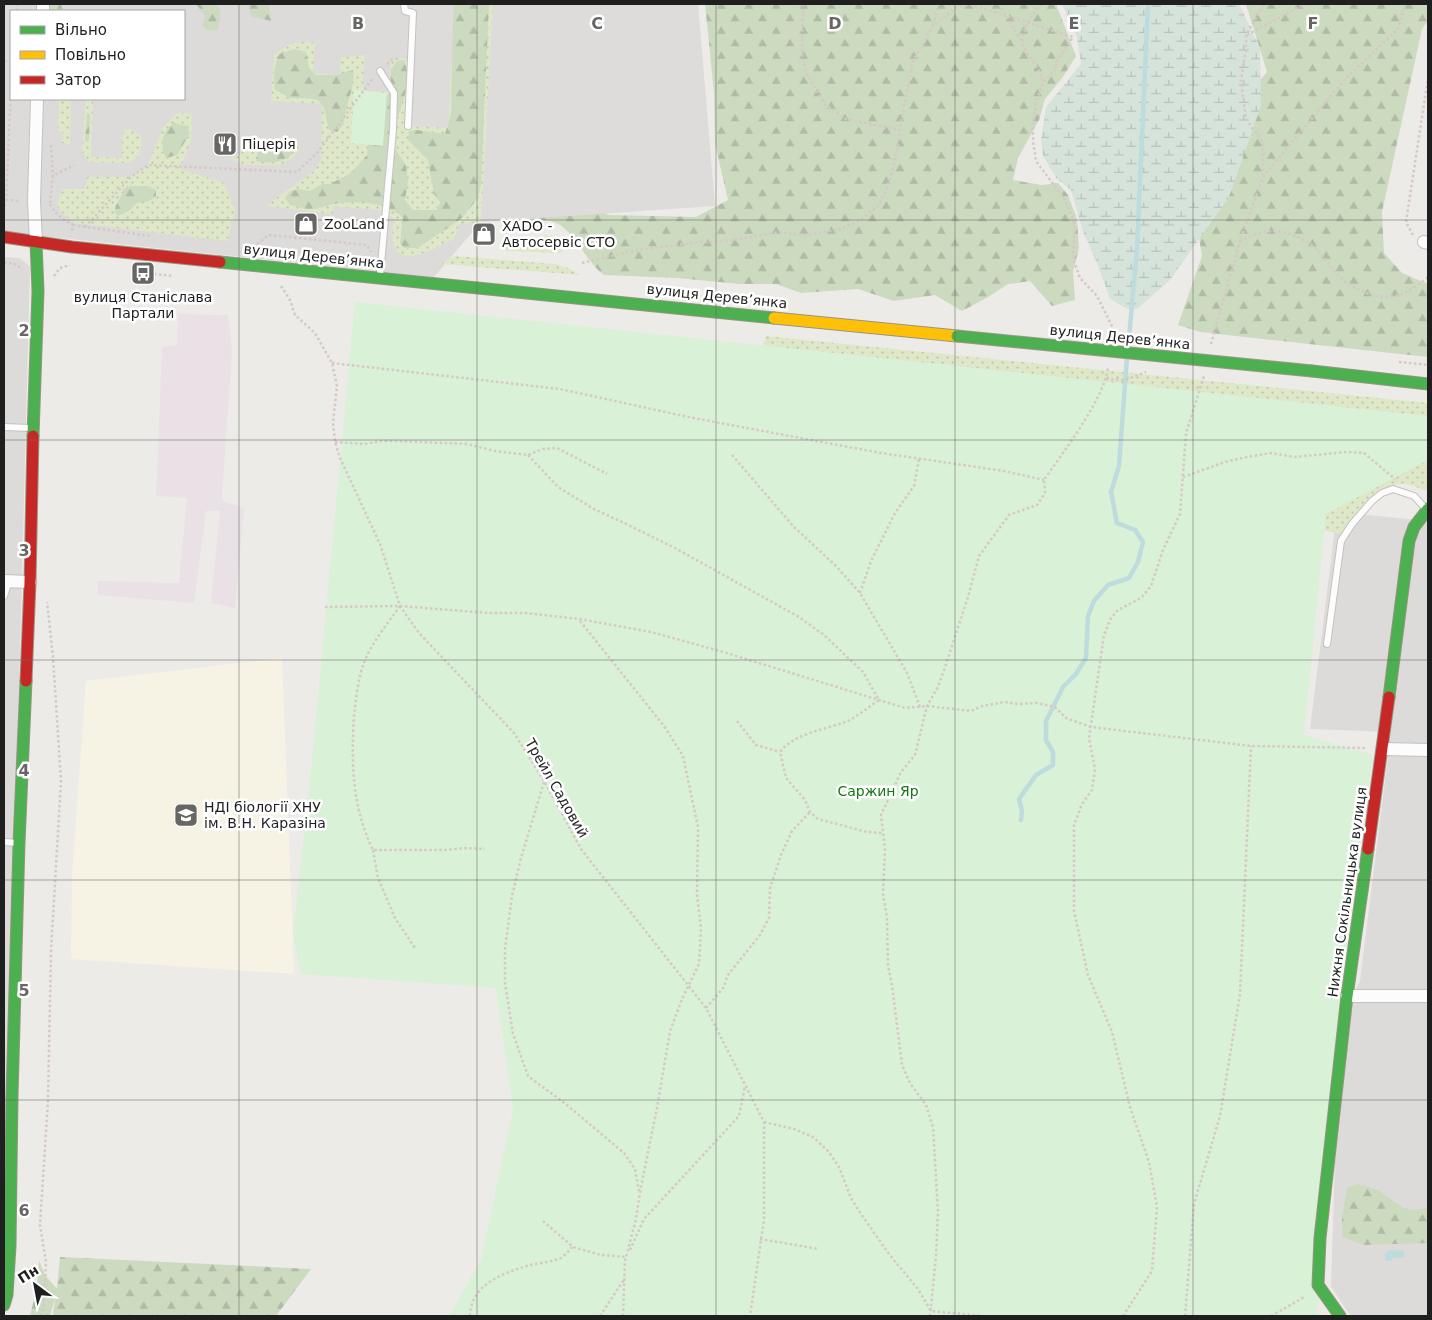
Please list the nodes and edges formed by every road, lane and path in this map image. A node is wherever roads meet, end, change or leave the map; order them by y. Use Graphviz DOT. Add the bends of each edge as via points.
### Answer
graph roads {
  1 [pos="404,4"];
  2 [pos="803,4"];
  3 [pos="939,4"];
  4 [pos="962,4"];
  5 [pos="999,4"];
  6 [pos="1041,4"];
  7 [pos="1264,4"];
  8 [pos="1305,4"];
  9 [pos="1404,4"];
  10 [pos="958,6"];
  11 [pos="1006,16"];
  12 [pos="1028,23"];
  13 [pos="933,26"];
  14 [pos="1246,35"];
  15 [pos="1023,44"];
  16 [pos="411,57"];
  17 [pos="380,70"];
  18 [pos="1428,78"];
  19 [pos="1043,82"];
  20 [pos="11,100"];
  21 [pos="37,100"];
  22 [pos="408,126"];
  23 [pos="900,130"];
  24 [pos="51,154"];
  25 [pos="53,176"];
  26 [pos="1263,178"];
  27 [pos="4,211"];
  28 [pos="85,227"];
  29 [pos="4,238"];
  30 [pos="36,242"];
  31 [pos="1426,243"];
  32 [pos="253,247"];
  33 [pos="372,254"];
  34 [pos="582,263"];
  35 [pos="1428,277"];
  36 [pos="380,278"];
  37 [pos="281,286"];
  38 [pos="1112,340"];
  39 [pos="1109,360"];
  40 [pos="332,363"];
  41 [pos="1428,384"];
  42 [pos="4,427"];
  43 [pos="32,428"];
  44 [pos="335,442"];
  45 [pos="528,455"];
  46 [pos="732,455"];
  47 [pos="920,459"];
  48 [pos="607,474"];
  49 [pos="1044,480"];
  50 [pos="1414,496"];
  51 [pos="1427,509"];
  52 [pos="7,581"];
  53 [pos="30,582"];
  54 [pos="860,593"];
  55 [pos="46,595"];
  56 [pos="4,596"];
  57 [pos="400,606"];
  58 [pos="325,608"];
  59 [pos="579,620"];
  60 [pos="1327,644"];
  61 [pos="878,700"];
  62 [pos="927,706"];
  63 [pos="920,707"];
  64 [pos="736,721"];
  65 [pos="1091,727"];
  66 [pos="1251,746"];
  67 [pos="1383,749"];
  68 [pos="1428,750"];
  69 [pos="780,752"];
  70 [pos="544,782"];
  71 [pos="810,812"];
  72 [pos="882,833"];
  73 [pos="4,842"];
  74 [pos="19,843"];
  75 [pos="486,848"];
  76 [pos="373,850"];
  77 [pos="415,948"];
  78 [pos="689,987"];
  79 [pos="1347,996"];
  80 [pos="1428,996"];
  81 [pos="706,1008"];
  82 [pos="746,1084"];
  83 [pos="8,1097"];
  84 [pos="764,1122"];
  85 [pos="640,1192"];
  86 [pos="544,1221"];
  87 [pos="760,1240"];
  88 [pos="573,1247"];
  89 [pos="819,1249"];
  90 [pos="627,1257"];
  91 [pos="626,1275"];
  92 [pos="1318,1285"];
  93 [pos="4,1305"];
  94 [pos="931,1311"];
  95 [pos="41,1316"];
  96 [pos="470,1316"];
  97 [pos="600,1316"];
  98 [pos="623,1316"];
  99 [pos="750,1316"];
  100 [pos="930,1316"];
  101 [pos="982,1316"];
  102 [pos="1124,1316"];
  103 [pos="1185,1316"];
  104 [pos="1271,1316"];
  105 [pos="1340,1316"];
  1 -- 16 [label="lane" via="405,10 413,13"];
  2 -- 23 [label="path" via="802,52 806,73 825,104 846,119"];
  3 -- 13 [label="path"];
  4 -- 10 [label="path"];
  5 -- 11 [label="path"];
  6 -- 12 [label="path"];
  7 -- 14 [label="path"];
  8 -- 14 [label="path"];
  9 -- 26 [label="path" via="1398,29 1344,80"];
  10 -- 11 [label="path" via="972,5"];
  10 -- 13 [label="path"];
  11 -- 12 [label="path"];
  11 -- 15 [label="path"];
  12 -- 15 [label="path"];
  12 -- 19 [label="path" via="1073,37 1055,70"];
  13 -- 23 [label="path" via="913,61"];
  14 -- 26 [label="path" via="1241,80 1246,119 1263,142"];
  15 -- 19 [label="path"];
  16 -- 17 [label="path" via="391,60"];
  16 -- 22 [label="lane"];
  17 -- 28 [label="path" via="318,152 298,172 148,165 131,177"];
  17 -- 36 [label="lane" via="394,93 394,121"];
  18 -- 31 [label="path" via="1406,222 1412,235"];
  19 -- 38 [label="path" via="1033,123 1036,161 1069,209 1075,226 1073,258 1080,278 1097,296 1107,314 1114,330"];
  20 -- 27 [label="path"];
  21 -- 30 [label="street"];
  23 -- 34 [label="path" via="888,186 879,205 841,229 805,235 780,232 637,250"];
  24 -- 25 [label="path"];
  26 -- 35 [label="path" via="1240,241 1273,231 1288,234 1316,248 1339,276 1375,297 1394,297 1415,288"];
  29 -- 30 [label="street, вулиця Дерев’янка"];
  30 -- 36 [label="street, вулиця Дерев’янка"];
  30 -- 43 [label="street" via="38,291"];
  32 -- 33 [label="path" via="269,235 367,246"];
  36 -- 41 [label="street, вулиця Дерев’янка, bridge"];
  37 -- 40 [label="path, Трейл Садовий" via="295,315 315,333"];
  39 -- 49 [label="path" via="1106,379 1092,407"];
  40 -- 44 [label="path, Трейл Садовий" via="338,386 333,422"];
  40 -- 47 [label="path" via="560,389 698,419"];
  42 -- 43 [label="lane"];
  43 -- 53 [label="street"];
  44 -- 45 [label="path" via="468,444"];
  44 -- 57 [label="path, Трейл Садовий" via="380,544"];
  45 -- 48 [label="path" via="542,449 557,448"];
  45 -- 61 [label="path" via="558,487 594,510 675,548 799,617 824,635 863,672"];
  46 -- 54 [label="path" via="794,527"];
  47 -- 49 [label="path"];
  47 -- 54 [label="path" via="914,486 895,513 871,561"];
  49 -- 62 [label="path" via="1045,493 1037,505 1008,515 979,556 944,670"];
  50 -- 51 [label="lane"];
  50 -- 60 [label="lane" via="1393,489 1382,493 1341,541"];
  50 -- 65 [label="path" via="1364,453 1295,457 1271,453 1228,461 1183,477 1180,514 1163,550 1152,586 1141,598 1118,610 1104,635"];
  51 -- 67 [label="street, Нижня Сокільницька вулиця" via="1414,527 1409,541"];
  52 -- 53 [label="street"];
  52 -- 56 [label="lane"];
  53 -- 74 [label="street"];
  54 -- 63 [label="path" via="907,673"];
  55 -- 95 [label="path" via="60,781 40,1225 46,1262"];
  57 -- 58 [label="path"];
  57 -- 59 [label="path" via="526,613"];
  57 -- 70 [label="path, Трейл Садовий" via="419,633 514,733"];
  57 -- 76 [label="path" via="365,661 356,697 353,775 357,806"];
  59 -- 61 [label="path" via="660,634 720,650"];
  59 -- 78 [label="path" via="664,726 683,756 698,827 697,894 701,929 699,964"];
  61 -- 63 [label="path" via="905,708"];
  61 -- 69 [label="path" via="850,720 799,737"];
  62 -- 63 [label="path"];
  62 -- 65 [label="path" via="972,711 1005,702 1050,705 1059,709 1066,718"];
  62 -- 72 [label="path" via="915,755 901,772 881,815"];
  64 -- 69 [label="path" via="756,744"];
  65 -- 66 [label="path"];
  65 -- 102 [label="path" via="1089,738 1095,769 1092,790 1074,825 1074,911 1088,975 1112,1032 1130,1107 1149,1162 1157,1208 1152,1271"];
  66 -- 67 [label="path"];
  66 -- 103 [label="path" via="1240,994 1220,1116 1194,1204"];
  67 -- 68 [label="street"];
  67 -- 79 [label="street, Нижня Сокільницька вулиця"];
  69 -- 71 [label="path" via="786,778"];
  70 -- 78 [label="path, Трейл Садовий" via="581,849"];
  70 -- 85 [label="path" via="512,896 505,949 504,983 513,1034 528,1076 624,1153 635,1168"];
  71 -- 72 [label="path" via="818,819 852,829"];
  71 -- 81 [label="path" via="792,831 781,855 770,888 769,918 760,935"];
  72 -- 94 [label="path" via="888,965 902,1065 926,1105 933,1127 938,1212"];
  73 -- 74 [label="lane"];
  74 -- 83 [label="street"];
  75 -- 76 [label="path"];
  76 -- 77 [label="path" via="378,878 395,918"];
  78 -- 81 [label="path, Трейл Садовий"];
  78 -- 85 [label="path" via="670,1031"];
  79 -- 80 [label="street"];
  79 -- 92 [label="street, Нижня Сокільницька вулиця" via="1320,1238"];
  81 -- 82 [label="path, Трейл Садовий"];
  82 -- 84 [label="path, Трейл Садовий"];
  82 -- 90 [label="path" via="739,1116 644,1219"];
  83 -- 93 [label="street" via="10,1246"];
  84 -- 87 [label="path, Трейл Садовий" via="764,1219"];
  84 -- 94 [label="path" via="800,1132 828,1150 861,1214"];
  85 -- 90 [label="path"];
  86 -- 88 [label="path"];
  87 -- 89 [label="path"];
  87 -- 99 [label="path, Трейл Садовий"];
  88 -- 90 [label="path" via="601,1255"];
  88 -- 96 [label="path" via="563,1257 522,1268 485,1284 472,1302"];
  90 -- 91 [label="path"];
  91 -- 97 [label="path"];
  91 -- 98 [label="path"];
  92 -- 104 [label="path" via="1303,1299"];
  92 -- 105 [label="street"];
  94 -- 100 [label="path"];
  94 -- 101 [label="path"];
}
